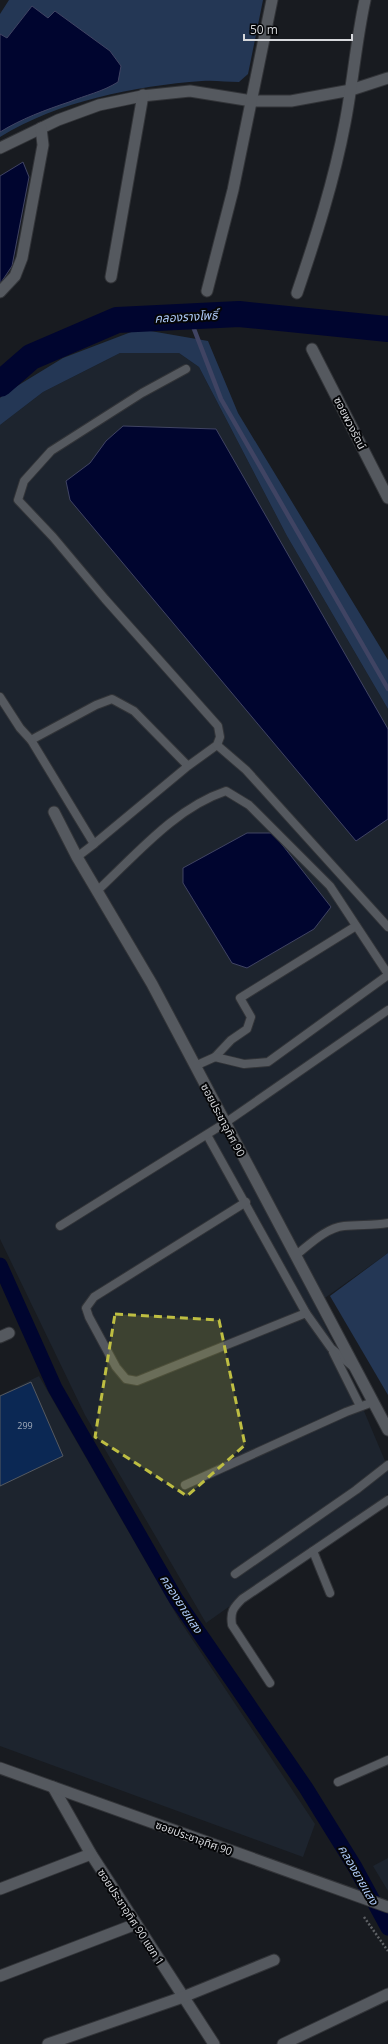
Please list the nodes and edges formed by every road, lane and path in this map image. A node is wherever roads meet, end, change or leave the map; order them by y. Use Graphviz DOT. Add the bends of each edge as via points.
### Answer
graph roads {
  1 [pos="272,0"];
  2 [pos="365,0"];
  3 [pos="388,78"];
  4 [pos="351,90"];
  5 [pos="143,95"];
  6 [pos="252,101"];
  7 [pos="41,128"];
  8 [pos="0,148"];
  9 [pos="111,277"];
  10 [pos="208,291"];
  11 [pos="0,292"];
  12 [pos="297,293"];
  13 [pos="312,349"];
  14 [pos="186,369"];
  15 [pos="388,498"];
  16 [pos="0,697"];
  17 [pos="31,740"];
  18 [pos="217,745"];
  19 [pos="188,766"];
  20 [pos="54,812"];
  21 [pos="94,844"];
  22 [pos="77,857"];
  23 [pos="97,891"];
  24 [pos="356,926"];
  25 [pos="388,927"];
  26 [pos="388,974"];
  27 [pos="388,1010"];
  28 [pos="215,1057"];
  29 [pos="195,1066"];
  30 [pos="225,1123"];
  31 [pos="207,1135"];
  32 [pos="246,1202"];
  33 [pos="388,1223"];
  34 [pos="60,1226"];
  35 [pos="296,1255"];
  36 [pos="306,1313"];
  37 [pos="331,1348"];
  38 [pos="358,1372"];
  39 [pos="373,1402"];
  40 [pos="360,1406"];
  41 [pos="388,1430"];
  42 [pos="388,1465"];
  43 [pos="185,1485"];
  44 [pos="388,1500"];
  45 [pos="313,1551"];
  46 [pos="235,1574"];
  47 [pos="330,1593"];
  48 [pos="270,1684"];
  49 [pos="388,1760"];
  50 [pos="0,1768"];
  51 [pos="338,1782"];
  52 [pos="53,1787"];
  53 [pos="91,1854"];
  54 [pos="0,1890"];
  55 [pos="388,1907"];
  56 [pos="364,1916"];
  57 [pos="136,1924"];
  58 [pos="388,1951"];
  59 [pos="274,1960"];
  60 [pos="0,1976"];
  61 [pos="388,1994"];
  62 [pos="183,1997"];
  63 [pos="48,2044"];
  64 [pos="214,2044"];
  65 [pos="283,2044"];
  1 -- 6 [label="street"];
  2 -- 4 [label="street"];
  3 -- 4 [label="street"];
  4 -- 6 [label="street" via="291,102"];
  4 -- 12 [label="street" via="337,161"];
  5 -- 6 [label="street" via="190,90"];
  5 -- 7 [label="street" via="99,105"];
  5 -- 9 [label="street"];
  6 -- 10 [label="street"];
  7 -- 8 [label="street"];
  7 -- 11 [label="street" via="43,145 24,253 15,276"];
  13 -- 15 [label="street, ซอยพวงรัตน์"];
  14 -- 18 [label="lane" via="142,392 51,452 24,481 18,500 218,726 220,737"];
  16 -- 17 [label="lane"];
  17 -- 19 [label="lane" via="112,699 134,711"];
  17 -- 21 [label="lane"];
  18 -- 19 [label="lane"];
  18 -- 25 [label="lane" via="246,770"];
  19 -- 21 [label="lane"];
  20 -- 22 [label="street, ซอยประชาอุทิศ 90"];
  21 -- 22 [label="lane"];
  22 -- 23 [label="street, ซอยประชาอุทิศ 90"];
  23 -- 24 [label="lane" via="173,820 208,797 226,791 249,805 330,886"];
  23 -- 29 [label="street, ซอยประชาอุทิศ 90" via="152,984"];
  24 -- 26 [label="lane"];
  24 -- 28 [label="lane" via="240,998 251,1017 247,1029 231,1040"];
  26 -- 28 [label="lane" via="268,1062 244,1064"];
  27 -- 30 [label="lane"];
  28 -- 29 [label="lane"];
  29 -- 30 [label="street, ซอยประชาอุทิศ 90"];
  30 -- 31 [label="lane"];
  30 -- 35 [label="street, ซอยประชาอุทิศ 90"];
  31 -- 32 [label="lane"];
  31 -- 34 [label="lane"];
  32 -- 36 [label="lane"];
  32 -- 36 [label="lane" via="94,1296 86,1308 116,1367 126,1379 137,1381"];
  33 -- 35 [label="lane" via="344,1226 327,1232"];
  35 -- 38 [label="street, ซอยประชาอุทิศ 90"];
  36 -- 37 [label="lane"];
  37 -- 38 [label="lane"];
  37 -- 40 [label="lane"];
  38 -- 39 [label="street, ซอยประชาอุทิศ 90"];
  39 -- 40 [label="lane"];
  39 -- 41 [label="street, ซอยประชาอุทิศ 90"];
  40 -- 43 [label="lane"];
  42 -- 46 [label="lane"];
  44 -- 45 [label="lane"];
  45 -- 47 [label="lane"];
  45 -- 48 [label="lane" via="242,1599 230,1614 232,1625"];
  49 -- 51 [label="lane"];
  50 -- 52 [label="street, ซอยประชาอุทิศ 90"];
  52 -- 53 [label="street, ซอยประชาอุทิศ 90 แยก 1"];
  52 -- 55 [label="street, ซอยประชาอุทิศ 90"];
  53 -- 54 [label="street"];
  53 -- 57 [label="street, ซอยประชาอุทิศ 90 แยก 1"];
  56 -- 58 [label="path"];
  57 -- 60 [label="street"];
  57 -- 62 [label="street, ซอยประชาอุทิศ 90 แยก 1"];
  59 -- 62 [label="street"];
  61 -- 65 [label="street"];
  62 -- 63 [label="street"];
  62 -- 64 [label="street, ซอยประชาอุทิศ 90 แยก 1"];
}
